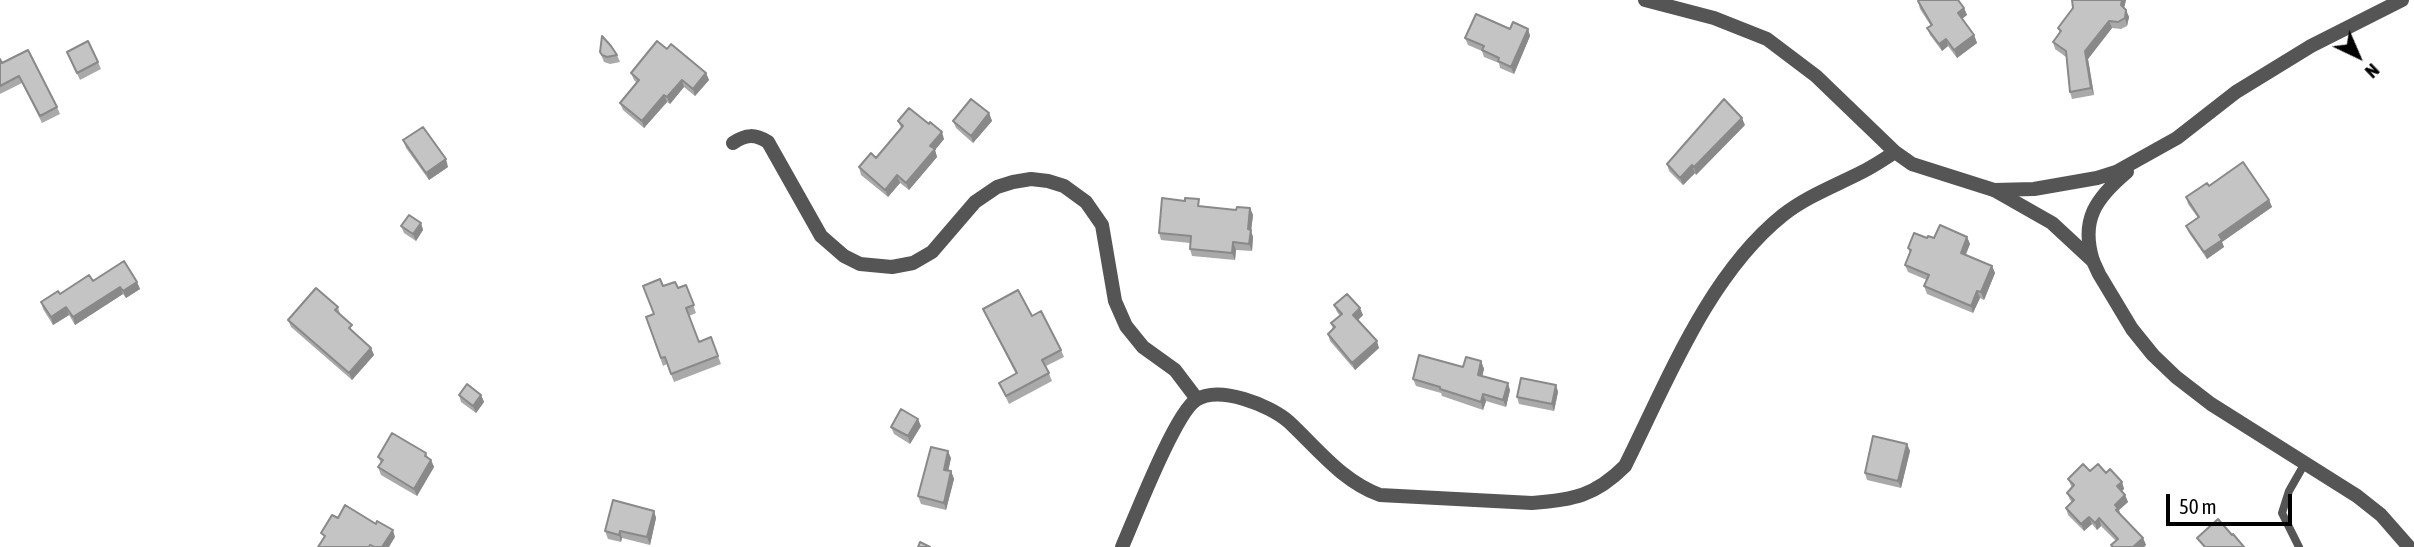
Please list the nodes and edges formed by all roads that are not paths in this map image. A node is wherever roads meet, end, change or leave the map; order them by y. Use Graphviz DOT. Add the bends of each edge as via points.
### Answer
graph roads {
  1 [pos="1645,0"];
  2 [pos="2402,0"];
  3 [pos="733,143"];
  4 [pos="1895,152"];
  5 [pos="2141,160"];
  6 [pos="1994,190"];
  7 [pos="2093,261"];
  8 [pos="1197,399"];
  9 [pos="2305,463"];
  10 [pos="1122,547"];
  11 [pos="2299,547"];
  12 [pos="2409,547"];
  1 -- 4 [label="street" via="1714,18 1767,39 1816,76"];
  2 -- 5 [label="street" via="2311,46 2236,92"];
  3 -- 8 [label="street" via="750,135 768,142 821,236 860,264 892,267 913,263 932,252 975,202 997,187 1031,179 1064,186 1086,202 1102,225 1115,301 1126,326 1143,347 1175,370"];
  4 -- 6 [label="street" via="1912,163"];
  4 -- 8 [label="street" via="1816,194 1760,236 1700,317 1625,466 1606,484 1582,496 1532,503 1380,495 1346,479 1268,407 1234,397"];
  5 -- 6 [label="street" via="2097,178 2034,189"];
  5 -- 7 [label="street" via="2108,188 2095,206 2088,234"];
  6 -- 7 [label="street" via="2052,223"];
  7 -- 9 [label="street" via="2132,329 2176,377"];
  8 -- 10 [label="street" via="1165,448"];
  9 -- 11 [label="lane" via="2282,513"];
  9 -- 12 [label="street" via="2357,496"];
}
